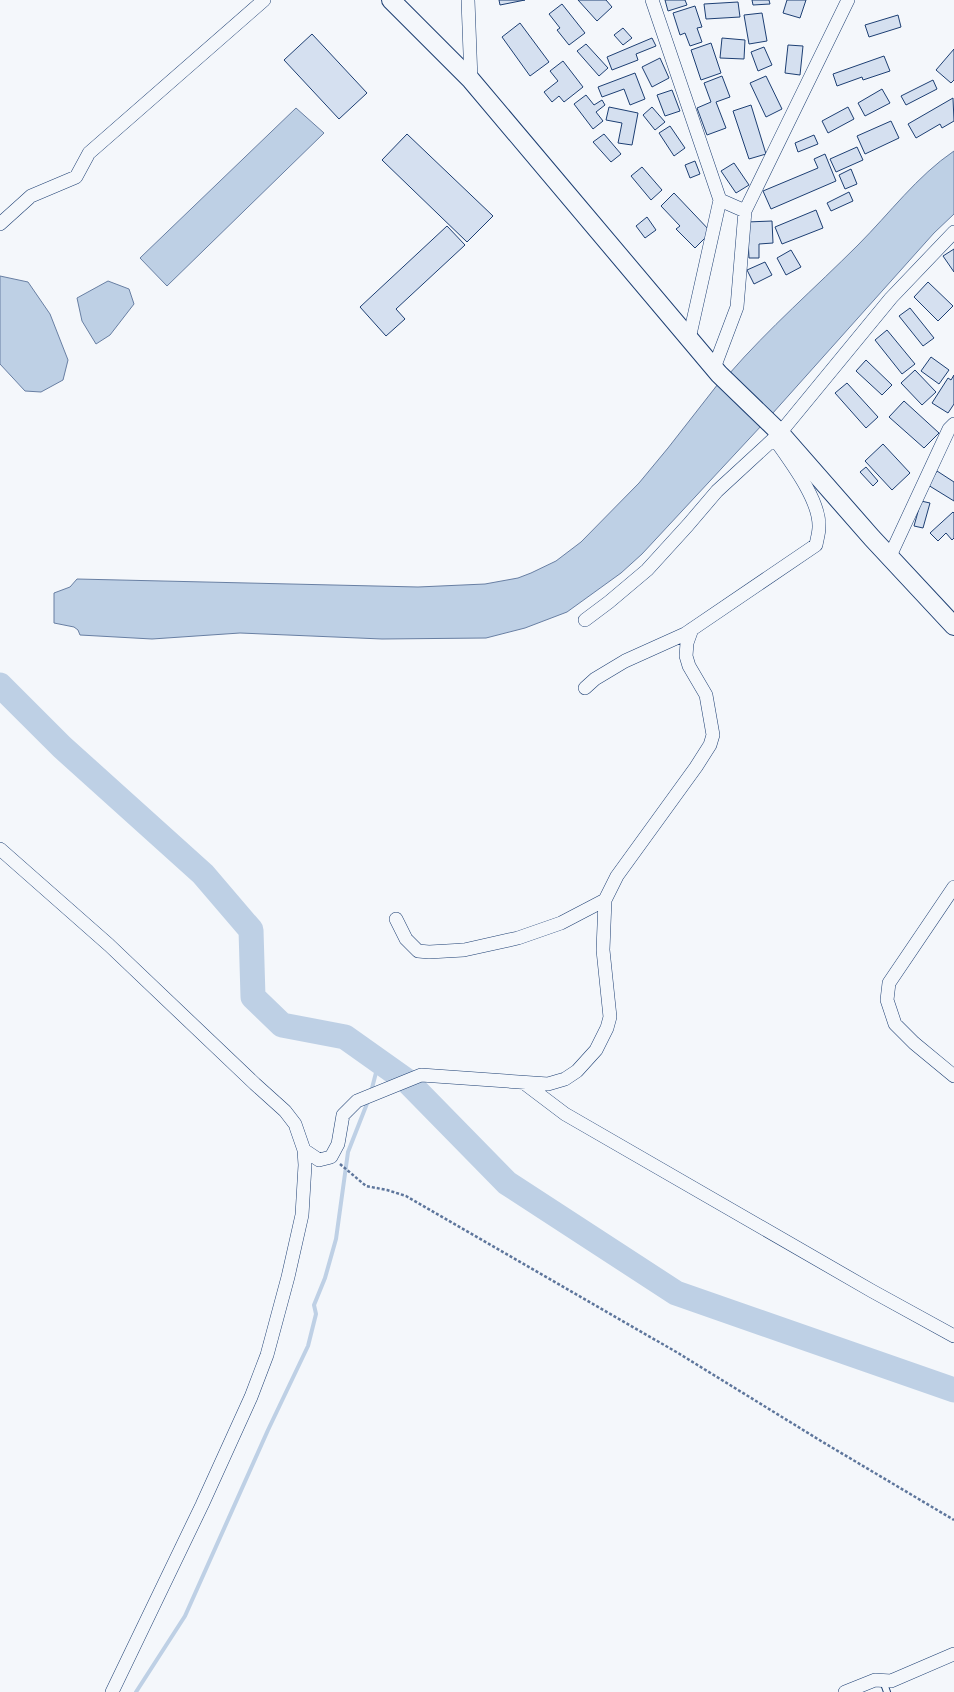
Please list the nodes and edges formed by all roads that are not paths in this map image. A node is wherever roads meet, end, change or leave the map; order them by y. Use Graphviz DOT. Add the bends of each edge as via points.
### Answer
graph roads {
  1 [pos="264,0"];
  2 [pos="391,0"];
  3 [pos="468,0"];
  4 [pos="652,0"];
  5 [pos="848,0"];
  6 [pos="471,80"];
  7 [pos="720,200"];
  8 [pos="745,211"];
  9 [pos="0,224"];
  10 [pos="954,232"];
  11 [pos="689,339"];
  12 [pos="716,371"];
  13 [pos="954,424"];
  14 [pos="776,432"];
  15 [pos="890,556"];
  16 [pos="586,620"];
  17 [pos="954,626"];
  18 [pos="692,630"];
  19 [pos="585,688"];
  20 [pos="0,850"];
  21 [pos="954,887"];
  22 [pos="605,900"];
  23 [pos="396,919"];
  24 [pos="954,1076"];
  25 [pos="524,1083"];
  26 [pos="304,1150"];
  27 [pos="954,1336"];
  28 [pos="954,1654"];
  29 [pos="885,1686"];
  30 [pos="112,1692"];
  31 [pos="844,1692"];
  1 -- 9 [label="street" via="89,153 76,177 32,196"];
  2 -- 6 [label="main road"];
  3 -- 6 [label="street"];
  4 -- 7 [label="street"];
  5 -- 8 [label="street"];
  6 -- 11 [label="main road"];
  7 -- 8 [label="street"];
  7 -- 11 [label="street"];
  8 -- 12 [label="street" via="737,307"];
  10 -- 14 [label="street" via="891,298"];
  11 -- 12 [label="main road"];
  12 -- 14 [label="main road"];
  13 -- 15 [label="street"];
  14 -- 15 [label="main road"];
  14 -- 16 [label="street" via="717,491 647,570"];
  14 -- 18 [label="street" via="816,508 819,526 816,545"];
  15 -- 17 [label="main road"];
  18 -- 19 [label="street" via="625,661"];
  18 -- 22 [label="street" via="686,656 706,695 714,735 696,767 617,876"];
  20 -- 26 [label="street" via="109,945 285,1111 295,1124"];
  21 -- 24 [label="street" via="889,983 887,1000 895,1024"];
  22 -- 23 [label="street" via="561,923 518,938 464,950 418,951 406,939"];
  22 -- 25 [label="street" via="603,950 610,1017 607,1028 596,1050 577,1071 565,1079 548,1084"];
  25 -- 26 [label="street" via="421,1075 357,1101 343,1115 338,1144 331,1157 319,1160"];
  25 -- 27 [label="street" via="565,1114"];
  26 -- 30 [label="street" via="302,1215 267,1355 251,1397 202,1505"];
  28 -- 29 [label="street" via="891,1681"];
  29 -- 31 [label="street" via="875,1680"];
}
